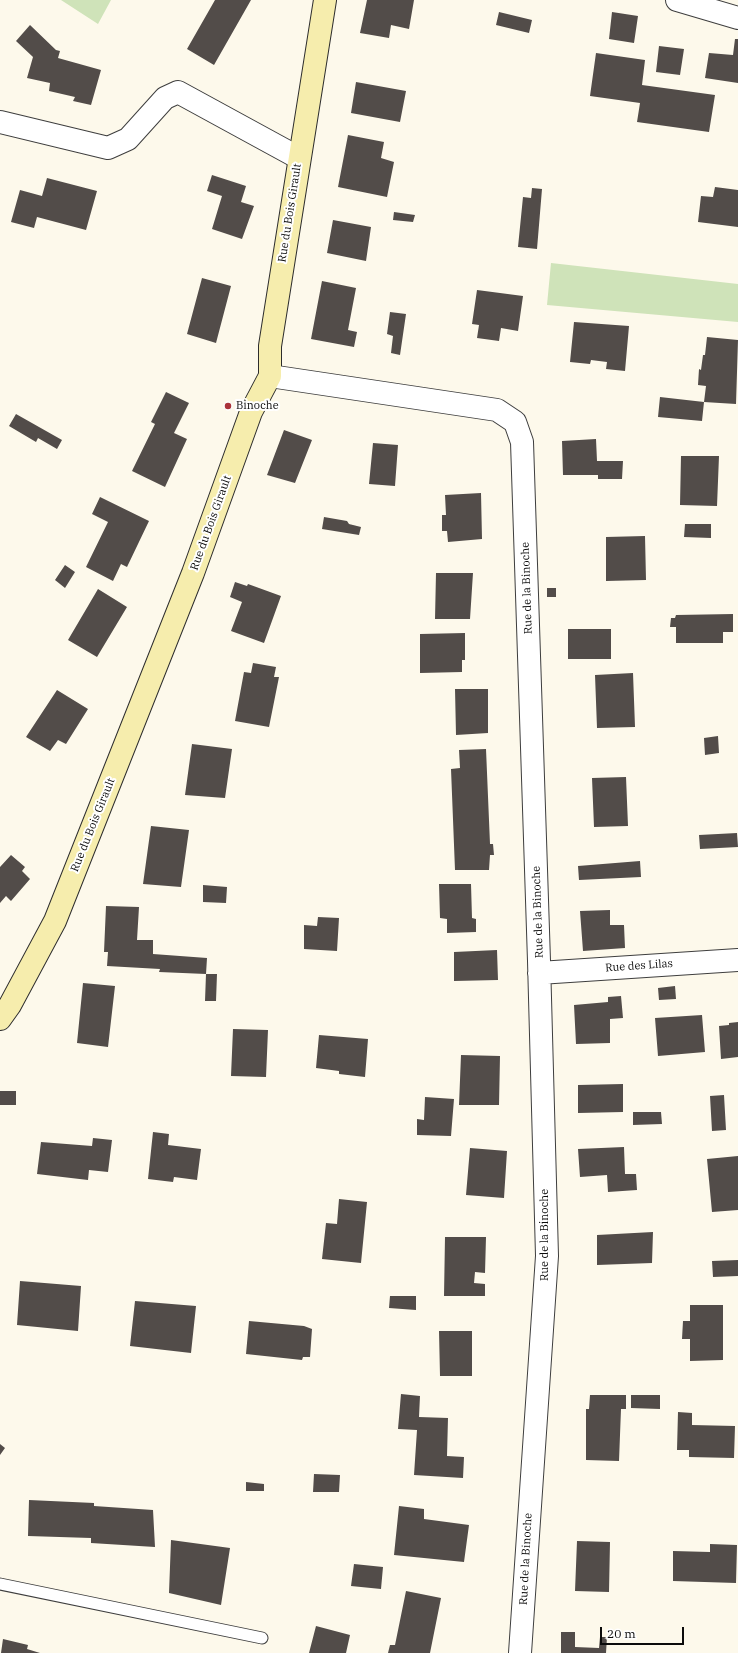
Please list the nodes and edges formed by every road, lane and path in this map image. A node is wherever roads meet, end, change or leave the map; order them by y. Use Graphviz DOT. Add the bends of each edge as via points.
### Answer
graph roads {
  1 [pos="325,0"];
  2 [pos="678,0"];
  3 [pos="738,18"];
  4 [pos="0,122"];
  5 [pos="299,158"];
  6 [pos="270,376"];
  7 [pos="738,960"];
  8 [pos="539,973"];
  9 [pos="0,1019"];
  10 [pos="0,1584"];
  11 [pos="262,1638"];
  12 [pos="520,1653"];
  1 -- 5 [label="street, Rue du Bois Girault"];
  2 -- 3 [label="street"];
  4 -- 5 [label="street" via="108,148 128,139 165,98 178,92"];
  5 -- 6 [label="street, Rue du Bois Girault" via="270,346"];
  6 -- 8 [label="street, Rue de la Binoche" via="497,410 515,422 522,442"];
  6 -- 9 [label="street, Rue du Bois Girault" via="251,412 193,573 55,920"];
  7 -- 8 [label="street, Rue des Lilas"];
  8 -- 12 [label="street, Rue de la Binoche" via="547,1256"];
  10 -- 11 [label="lane"];
}
